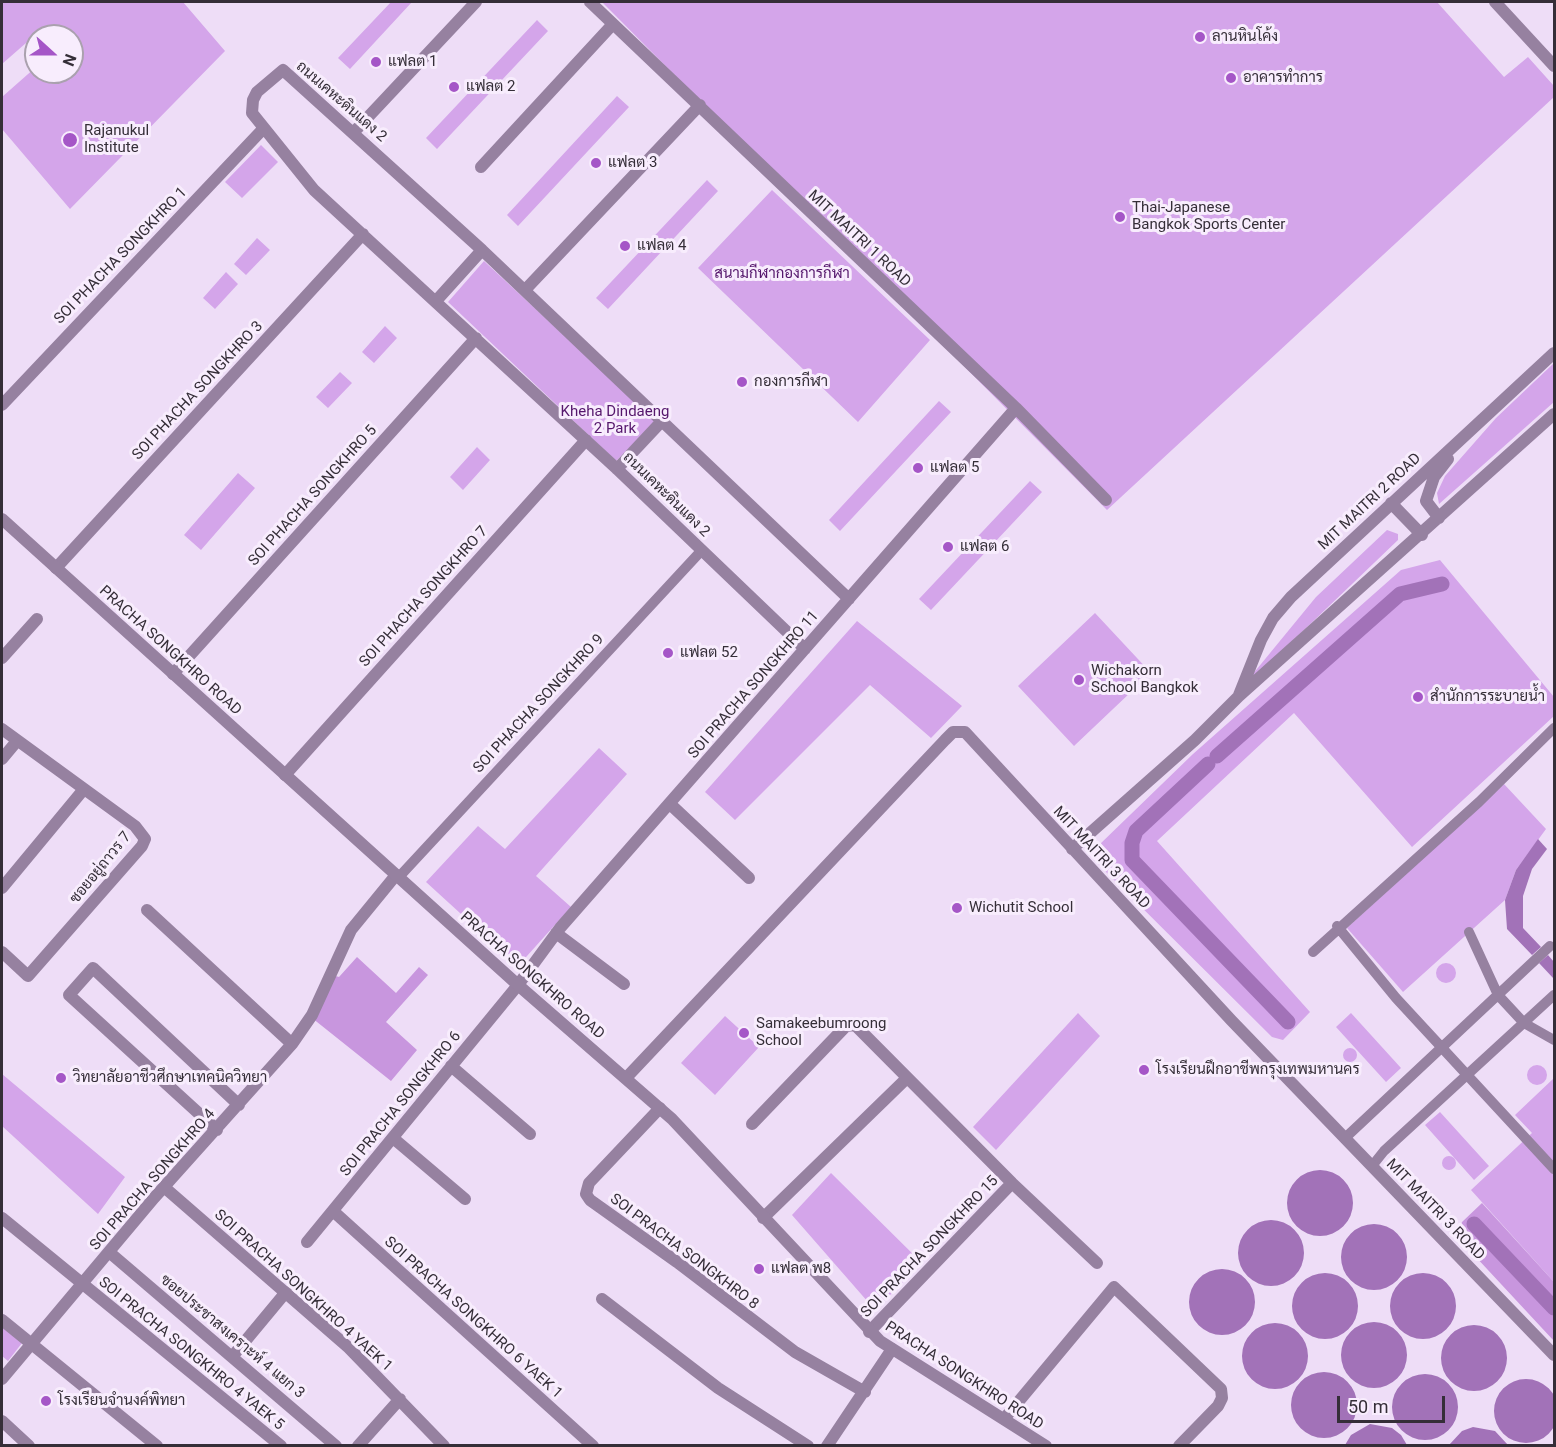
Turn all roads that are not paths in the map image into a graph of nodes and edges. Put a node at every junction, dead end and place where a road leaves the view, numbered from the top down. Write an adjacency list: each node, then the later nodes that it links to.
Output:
1 (476, 2): 8 (street)
2 (590, 2): 4 (street, MIT MAITRI 1 ROAD)
3 (1495, 2): 5 (street)
4 (614, 24): 6 (street, MIT MAITRI 1 ROAD); 9 (street)
5 (1554, 66)
6 (700, 105): 12 (street); 17 (street, MIT MAITRI 1 ROAD)
7 (263, 129): 8 (street, ถนนเคหะดินแดง 2); 10 (street, ถนนเคหะดินแดง 2); 16 (street, SOI PHACHA SONGKHRO 1)
8 (354, 132): 11 (street, ถนนเคหะดินแดง 2)
9 (481, 167)
10 (363, 234): 13 (street, ถนนเคหะดินแดง 2); 29 (street, SOI PHACHA SONGKHRO 3)
11 (482, 250): 12 (street, ถนนเคหะดินแดง 2); 13 (street)
12 (525, 290): 19 (street, ถนนเคหะดินแดง 2)
13 (436, 301): 14 (street, ถนนเคหะดินแดง 2)
14 (476, 338): 21 (street, ถนนเคหะดินแดง 2); 34 (street, SOI PHACHA SONGKHRO 5)
15 (1554, 353): 20 (street, MIT MAITRI 2 ROAD)
16 (2, 405)
17 (1016, 408): 23 (street, MIT MAITRI 1 ROAD); 30 (street, SOI PRACHA SONGKHRO 11)
18 (1554, 414): 25 (street, MIT MAITRI 2 ROAD)
19 (662, 421): 22 (street); 30 (street, ถนนเคหะดินแดง 2)
20 (1465, 436): 24 (street, MIT MAITRI 2 ROAD); 25 (street)
21 (586, 440): 22 (street, ถนนเคหะดินแดง 2); 40 (street, SOI PHACHA SONGKHRO 7)
22 (617, 469): 28 (street, ถนนเคหะดินแดง 2)
23 (1106, 500)
24 (1391, 503): 27 (street); 35 (street, MIT MAITRI 2 ROAD)
25 (1439, 518): 27 (street, MIT MAITRI 2 ROAD)
26 (2, 519): 29 (street, PRACHA SONGKHRO ROAD)
27 (1422, 535): 35 (street, MIT MAITRI 2 ROAD)
28 (702, 550): 32 (street, ถนนเคหะดินแดง 2); 44 (street, SOI PHACHA SONGKHRO 9)
29 (56, 568): 34 (street, PRACHA SONGKHRO ROAD)
30 (849, 599): 32 (street, SOI PRACHA SONGKHRO 11)
31 (37, 619): 33 (street)
32 (805, 649): 42 (street, SOI PRACHA SONGKHRO 11)
33 (2, 658)
34 (172, 674): 40 (street, PRACHA SONGKHRO ROAD)
35 (1239, 696): 43 (street, MIT MAITRI 2 ROAD)
36 (1554, 728): 48 (street)
37 (2, 729): 38 (street)
38 (16, 741): 39 (street); 41 (street)
39 (2, 759)
40 (285, 775): 44 (street, PRACHA SONGKHRO ROAD)
41 (84, 789): 46 (street); 52 (street, ซอยอยู่ถาวร 7)
42 (670, 804): 45 (street); 50 (street, SOI PRACHA SONGKHRO 11)
43 (1072, 849): 64 (street, MIT MAITRI 3 ROAD); 72 (street, MIT MAITRI 3 ROAD)
44 (397, 876): 55 (street, PRACHA SONGKHRO ROAD); 60 (street, SOI PRACHA SONGKHRO 4)
45 (749, 878)
46 (2, 888)
47 (147, 910): 60 (street)
48 (1338, 927): 53 (street); 61 (street)
49 (1469, 932): 56 (street)
50 (556, 933): 54 (street); 55 (street, SOI PRACHA SONGKHRO 11)
51 (1550, 946): 56 (street)
52 (2, 952)
53 (1313, 952)
54 (624, 984)
55 (518, 985): 62 (street, SOI PRACHA SONGKHRO 6); 64 (street, PRACHA SONGKHRO ROAD)
56 (1498, 994): 58 (street); 61 (street)
57 (1554, 995): 58 (street)
58 (1524, 1023): 59 (street); 63 (street)
59 (1554, 1040)
60 (292, 1044): 66 (street, SOI PRACHA SONGKHRO 4)
61 (1442, 1047): 63 (street); 72 (street)
62 (451, 1066): 70 (street); 71 (street, SOI PRACHA SONGKHRO 6)
63 (1467, 1075): 73 (street); 74 (street)
64 (626, 1078): 67 (street, PRACHA SONGKHRO ROAD)
65 (907, 1078): 68 (street); 75 (street); 80 (street)
66 (239, 1105): 69 (street, SOI PRACHA SONGKHRO 4); 69 (street)
67 (660, 1108): 80 (street, PRACHA SONGKHRO ROAD); 94 (street, SOI PRACHA SONGKHRO 8)
68 (752, 1124)
69 (217, 1130): 76 (street, SOI PRACHA SONGKHRO 4)
70 (530, 1134)
71 (393, 1138): 77 (street); 78 (street, SOI PRACHA SONGKHRO 6)
72 (1345, 1138): 73 (street, MIT MAITRI 3 ROAD)
73 (1372, 1166): 91 (street, MIT MAITRI 3 ROAD)
74 (1554, 1169)
75 (1012, 1183): 83 (street); 88 (street, SOI PRACHA SONGKHRO 15)
76 (164, 1187): 82 (street, SOI PRACHA SONGKHRO 4); 85 (street, SOI PRACHA SONGKHRO 4 YAEK 1)
77 (465, 1198)
78 (333, 1211): 81 (street, SOI PRACHA SONGKHRO 6); 104 (street, SOI PRACHA SONGKHRO 6 YAEK 1)
79 (2, 1218): 84 (street, SOI PRACHA SONGKHRO 4 YAEK 5)
80 (764, 1218): 88 (street, PRACHA SONGKHRO ROAD)
81 (307, 1242)
82 (108, 1252): 84 (street, SOI PRACHA SONGKHRO 4); 92 (street, ซอยประชาสงเคราะห์ 4 แยก 3)
83 (1097, 1263)
84 (82, 1285): 89 (street, SOI PRACHA SONGKHRO 4); 100 (street, SOI PRACHA SONGKHRO 4 YAEK 5)
85 (286, 1293): 92 (street); 95 (street, SOI PRACHA SONGKHRO 4 YAEK 1)
86 (602, 1299): 105 (street)
87 (2, 1320): 89 (street)
88 (869, 1332): 90 (street, PRACHA SONGKHRO ROAD)
89 (31, 1345): 93 (street, SOI PRACHA SONGKHRO 4); 99 (street)
90 (892, 1349): 94 (street); 96 (street, PRACHA SONGKHRO ROAD)
91 (1554, 1355)
92 (232, 1357): 101 (street, ซอยประชาสงเคราะห์ 4 แยก 3)
93 (2, 1379)
94 (865, 1392): 106 (street)
95 (400, 1399): 102 (street); 103 (street, SOI PRACHA SONGKHRO 4 YAEK 1)
96 (1004, 1419): 107 (street, PRACHA SONGKHRO ROAD); 108 (street)
97 (2, 1421): 98 (street)
98 (30, 1446)
99 (157, 1446)
100 (281, 1446)
101 (336, 1446)
102 (358, 1446)
103 (444, 1446)
104 (593, 1446)
105 (808, 1446)
106 (827, 1446)
107 (1046, 1446)
108 (1179, 1446)

